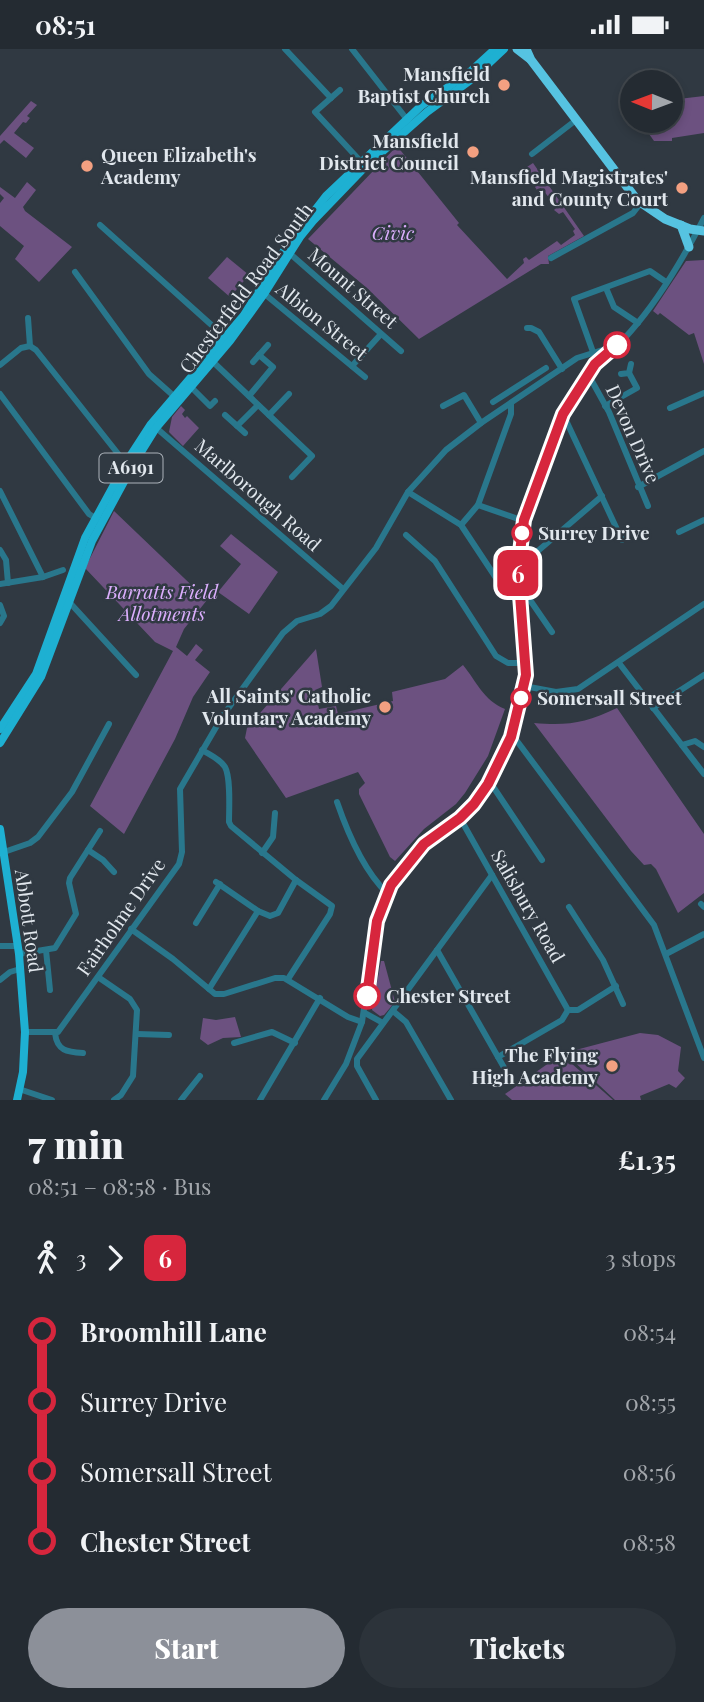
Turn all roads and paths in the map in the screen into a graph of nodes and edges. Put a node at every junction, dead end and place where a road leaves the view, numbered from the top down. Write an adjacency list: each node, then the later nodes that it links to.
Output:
1 (352, 49): 11 (street)
2 (504, 49): 11 (main road, Chesterfield Road South / A6191)
3 (517, 49): 7 (highway)
4 (526, 49): 7 (highway)
5 (287, 50): 9 (street)
6 (489, 51): 11 (main road, Chesterfield Road South / A6191)
7 (531, 60): 10 (highway)
8 (340, 90): 9 (street)
9 (331, 98): 13 (street)
10 (576, 120): 12 (street); 14 (highway)
11 (409, 123): 13 (main road, Chesterfield Road South / A6191)
12 (532, 154)
13 (363, 164): 20 (main road, Chesterfield Road South / A6191)
14 (640, 204): 17 (highway); 21 (street)
15 (704, 218): 18 (street)
16 (100, 225): 32 (street)
17 (681, 225): 18 (highway); 19 (highway)
18 (701, 230): 19 (street)
19 (689, 247): 25 (street)
20 (287, 251): 27 (main road, Chesterfield Road South / A6191); 31 (street, Mount Street)
21 (564, 251): 22 (street); 23 (street)
22 (551, 258)
23 (568, 260)
24 (75, 272): 58 (street)
25 (666, 282): 26 (street); 29 (street)
26 (606, 288): 29 (street); 37 (street)
27 (262, 292): 32 (main road, Chesterfield Road South / A6191); 44 (street, Albion Street)
28 (28, 318): 35 (street)
29 (638, 323): 34 (street)
30 (527, 328): 46 (street)
31 (381, 334): 36 (street, Mount Street); 44 (street)
32 (228, 339): 39 (main road, Chesterfield Road South / A6191)
33 (268, 345): 38 (street)
34 (617, 345): 37 (street, Fairholme Drive); 41 (street)
35 (30, 346): 43 (street); 73 (street)
36 (401, 351)
37 (590, 353): 41 (street); 46 (street, Fairholme Drive)
38 (259, 355): 40 (street); 57 (street)
39 (211, 360): 53 (main road, Chesterfield Road South / A6191); 57 (street); 58 (main road, Chesterfield Road South / A6191)
40 (253, 362)
41 (595, 364): 48 (street)
42 (631, 364): 47 (street)
43 (0, 365)
44 (352, 366): 50 (street, Albion Street)
45 (546, 368): 51 (street)
46 (562, 369): 52 (street, Fairholme Drive)
47 (629, 373): 49 (street); 63 (street)
48 (588, 374): 63 (street, Devon Drive); 65 (street)
49 (621, 374)
50 (365, 377)
51 (532, 377): 52 (street); 61 (street)
52 (537, 385): 61 (street, Fairholme Drive)
53 (192, 388): 58 (main road, Chesterfield Road South / A6191); 59 (street)
54 (704, 393): 64 (street)
55 (0, 394): 81 (street)
56 (289, 394): 67 (street)
57 (249, 396): 60 (street)
58 (178, 399): 69 (main road, Chesterfield Road South / A6191)
59 (215, 401)
60 (258, 405): 67 (street); 70 (street)
61 (508, 405): 68 (street, Fairholme Drive); 79 (street)
62 (443, 406): 68 (street)
63 (605, 406): 75 (street, Devon Drive)
64 (670, 408)
65 (563, 414): 78 (street); 82 (street)
66 (225, 415): 70 (street)
67 (269, 415): 74 (street)
68 (481, 423): 77 (street, Fairholme Drive)
69 (154, 426): 73 (main road, Chesterfield Road South / A6191); 95 (street, Marlborough Road)
70 (237, 426): 71 (street)
71 (245, 433)
72 (704, 451): 75 (street)
73 (130, 463): 81 (main road, Chesterfield Road South / A6191)
74 (292, 476)
75 (638, 487): 80 (street, Devon Drive)
76 (0, 491): 91 (street)
77 (408, 492): 84 (street); 95 (street, Fairholme Drive)
78 (603, 496): 87 (street); 89 (street)
79 (478, 505): 82 (street); 84 (street)
80 (648, 506)
81 (99, 520): 96 (main road, Chesterfield Road South / A6191)
82 (524, 520): 89 (street)
83 (704, 520): 85 (street)
84 (461, 525): 97 (street)
85 (679, 532)
86 (406, 535): 102 (street)
87 (622, 540)
88 (0, 550): 92 (street)
89 (518, 568): 93 (street)
90 (63, 570): 91 (street)
91 (43, 577): 92 (street)
92 (8, 583): 94 (street)
93 (519, 583): 97 (street); 101 (street)
94 (0, 584)
95 (344, 589): 115 (street, Fairholme Drive)
96 (65, 602): 104 (street); 108 (main road, Chesterfield Road South / A6191); 112 (main road, Chesterfield Road South / A6191)
97 (519, 602): 102 (street)
98 (704, 604): 103 (street)
99 (0, 605): 100 (street)
100 (0, 623)
101 (552, 632)
102 (525, 663): 106 (street)
103 (619, 663): 106 (street); 107 (street)
104 (136, 675)
105 (704, 675): 107 (street)
106 (524, 686): 111 (street)
107 (653, 708): 113 (street)
108 (4, 719): 110 (main road, Chesterfield Road South / A6191)
109 (109, 724): 124 (street)
110 (0, 729)
111 (511, 737): 117 (street); 140 (street)
112 (0, 743)
113 (682, 745): 114 (street); 116 (street)
114 (704, 747)
115 (202, 750): 125 (street); 134 (street, Fairholme Drive)
116 (704, 774)
117 (488, 784): 120 (street); 126 (street)
118 (337, 802): 130 (street)
119 (275, 813): 125 (street)
120 (460, 818): 128 (street, Salisbury Road); 130 (street)
121 (0, 829): 124 (main road, Abbott Road)
122 (100, 831): 123 (street)
123 (88, 850): 127 (street); 138 (street)
124 (4, 852): 137 (main road, Abbott Road)
125 (262, 853): 129 (street)
126 (542, 860)
127 (115, 872)
128 (492, 874): 139 (street); 150 (street, Salisbury Road)
129 (296, 880): 132 (street); 143 (street)
130 (387, 893): 152 (street)
131 (569, 907): 145 (street)
132 (258, 911): 133 (street); 147 (street)
133 (196, 923)
134 (131, 929): 142 (street, Fairholme Drive); 147 (street)
135 (704, 934): 140 (street)
136 (0, 946): 137 (street)
137 (19, 950): 138 (street); 141 (main road, Abbott Road)
138 (46, 950): 146 (street)
139 (437, 950): 151 (street); 162 (street)
140 (666, 954): 163 (street)
141 (20, 968): 144 (street); 155 (main road, Abbott Road)
142 (98, 977): 156 (street, Fairholme Drive); 157 (street)
143 (288, 979): 147 (street); 148 (street)
144 (0, 980)
145 (616, 986): 149 (street); 150 (street)
146 (50, 989)
147 (209, 989)
148 (320, 998): 153 (street); 160 (street)
149 (623, 1004)
150 (568, 1010): 162 (street)
151 (393, 1011): 154 (street); 174 (street)
152 (365, 1013): 153 (street); 154 (street)
153 (362, 1022): 172 (street)
154 (383, 1023): 173 (street)
155 (25, 1032): 156 (street); 166 (main road, Abbott Road)
156 (55, 1033): 161 (street)
157 (137, 1034): 158 (street); 169 (street)
158 (169, 1035)
159 (234, 1043): 160 (street)
160 (295, 1043): 171 (street)
161 (83, 1053)
162 (498, 1057): 165 (street)
163 (704, 1058)
164 (200, 1076): 170 (street)
165 (510, 1078)
166 (19, 1089): 167 (main road, Abbott Road); 168 (street)
167 (17, 1100)
168 (52, 1100)
169 (114, 1100)
170 (181, 1100)
171 (260, 1100)
172 (324, 1100)
173 (376, 1100)
174 (451, 1100)

